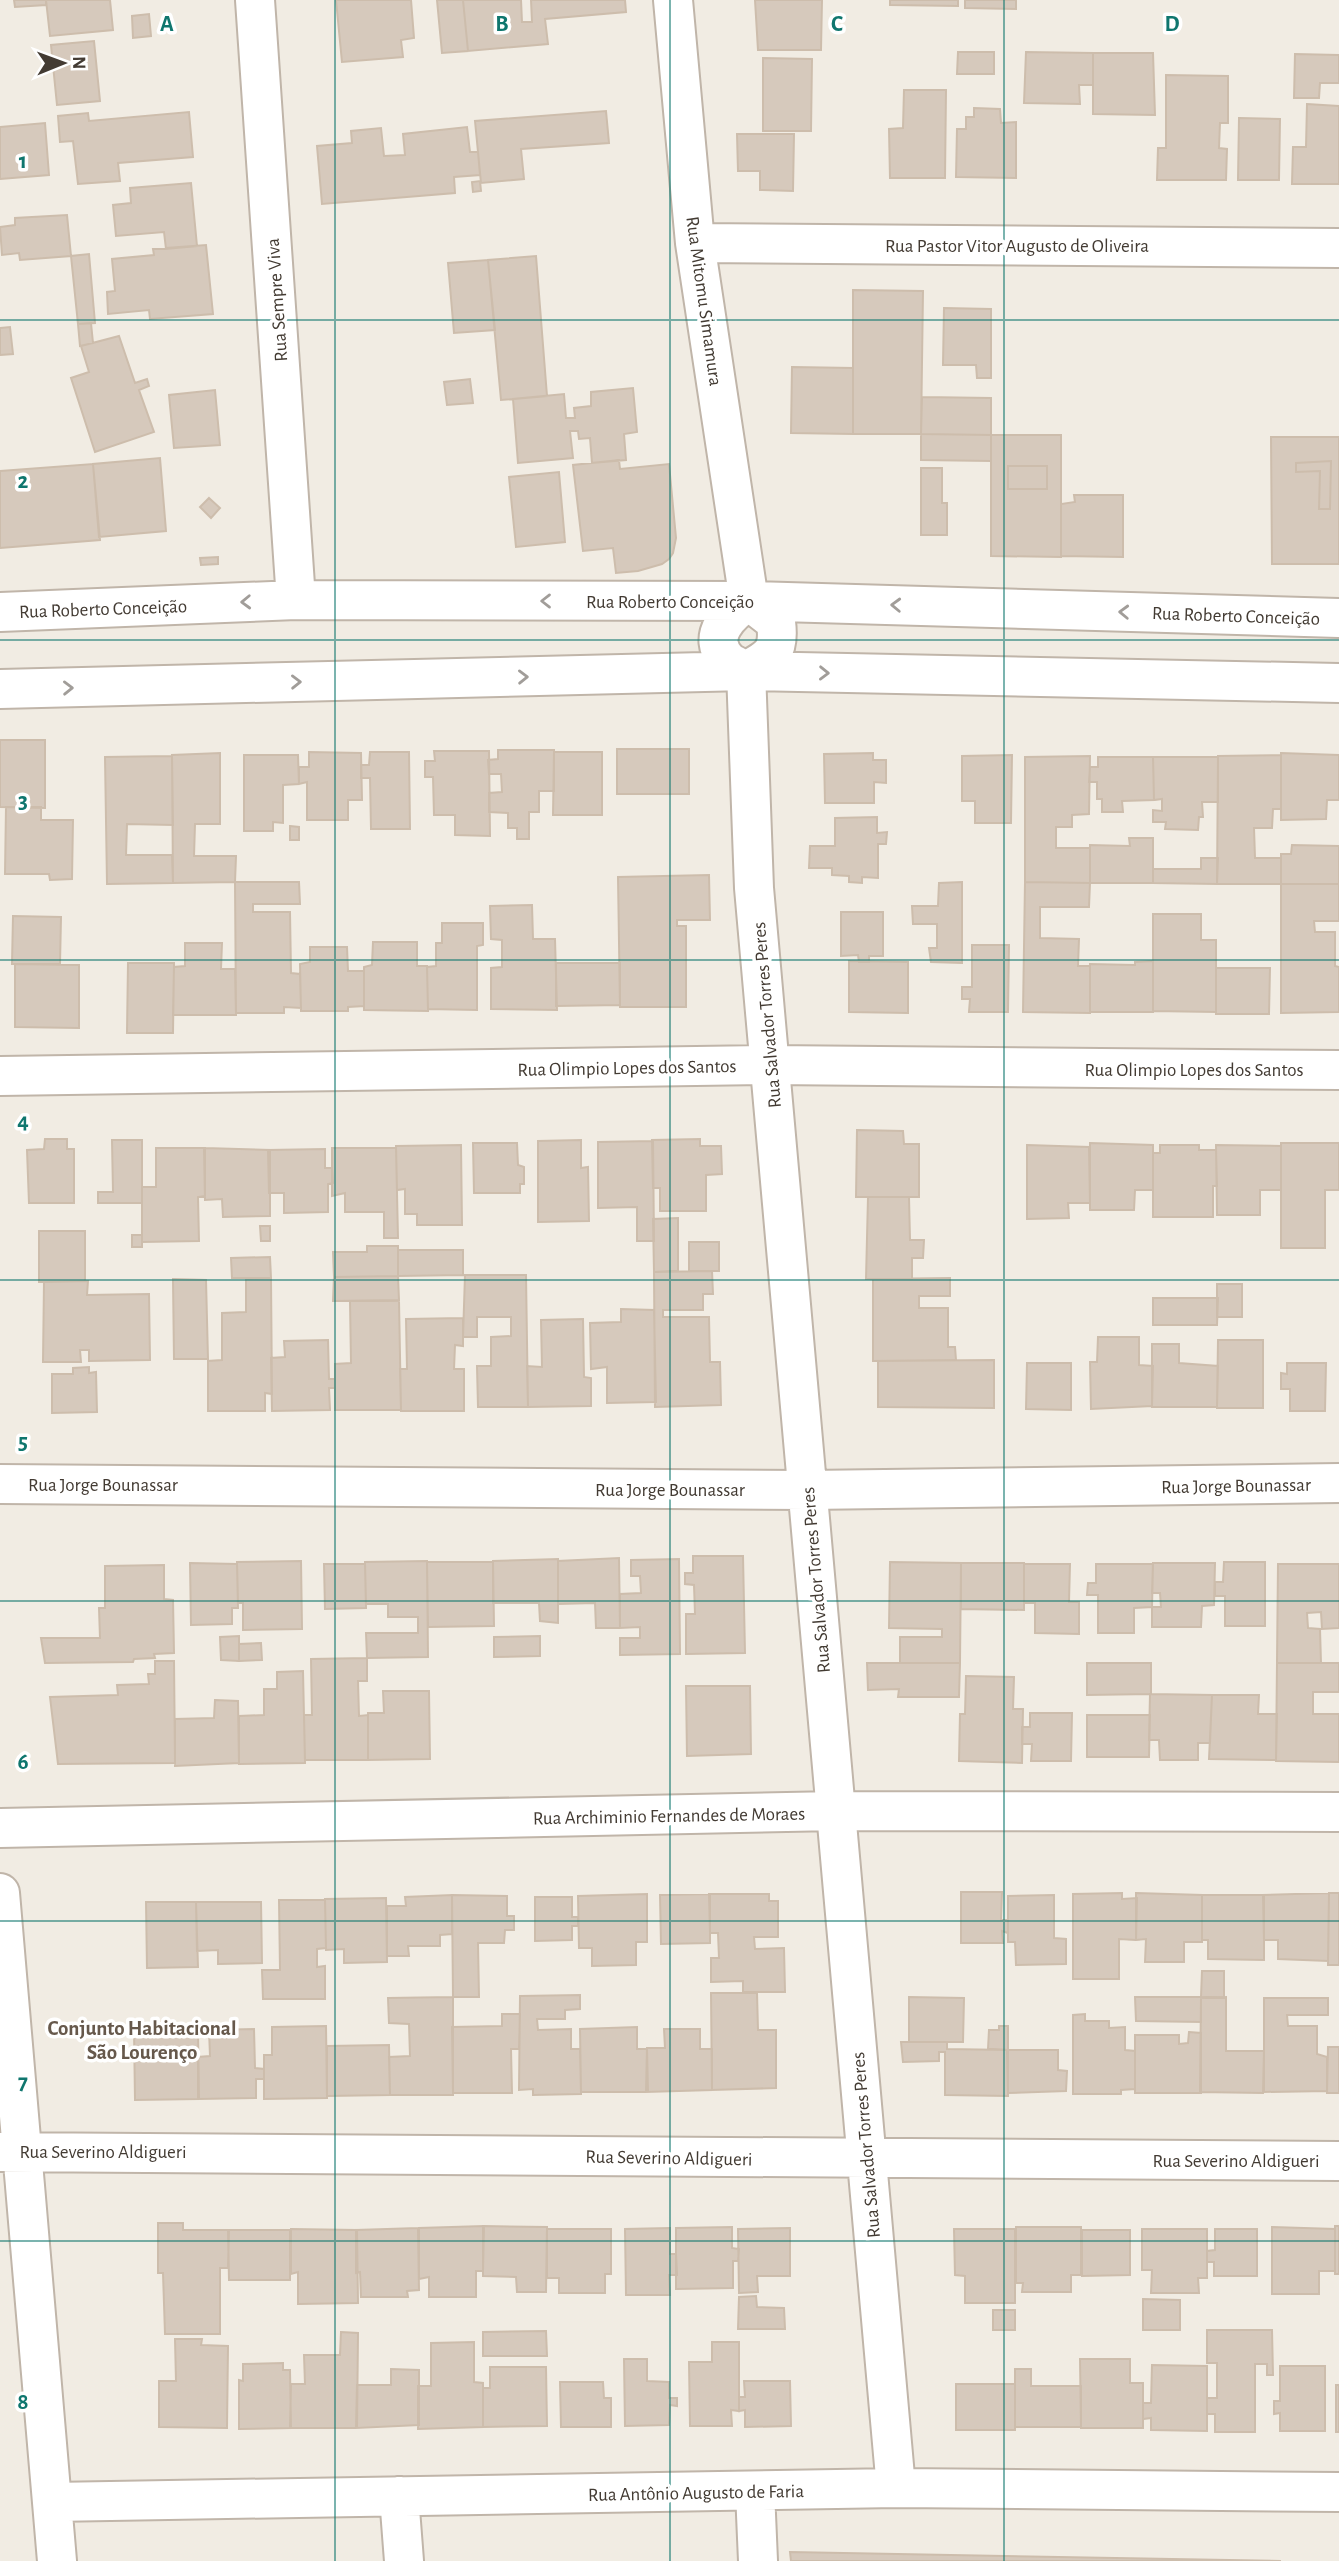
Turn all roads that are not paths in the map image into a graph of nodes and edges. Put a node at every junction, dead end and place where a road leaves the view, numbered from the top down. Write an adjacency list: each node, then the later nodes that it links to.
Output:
1 (255, 0): 5 (street, Rua Sempre Viva)
2 (673, 0): 3 (street, Rua Mitomu Simamura)
3 (695, 243): 4 (street, Rua Pastor Vitor Augusto de Oliveira); 6 (street, Rua Mitomu Simamura)
4 (1339, 248)
5 (296, 600): 6 (street, Rua Roberto Conceição, one-way to 5); 7 (street, Rua Roberto Conceição, one-way to 7)
6 (749, 601): 8 (street, Rua Roberto Conceição, one-way to 6); 9 (street)
7 (0, 612)
8 (1339, 618)
9 (746, 671): 10 (street, one-way to 10); 11 (street, one-way to 9); 12 (street, Rua Salvador Torres Peres)
10 (1339, 683)
11 (0, 689)
12 (770, 1065): 13 (street, Rua Olimpio Lopes dos Santos); 14 (street, Rua Olimpio Lopes dos Santos); 17 (street, Rua Salvador Torres Peres)
13 (1339, 1070)
14 (0, 1076)
15 (1339, 1483): 17 (street, Rua Jorge Bounassar)
16 (0, 1484): 17 (street, Rua Jorge Bounassar)
17 (807, 1490): 18 (street, Rua Salvador Torres Peres)
18 (836, 1811): 19 (street, Rua Archiminio Fernandes de Moraes); 20 (street, Rua Archiminio Fernandes de Moraes); 23 (street, Rua Salvador Torres Peres)
19 (1339, 1812)
20 (0, 1828)
21 (0, 1893): 22 (street)
22 (11, 2151): 23 (street, Rua Severino Aldigueri); 29 (street)
23 (867, 2159): 24 (street, Rua Severino Aldigueri); 25 (street, Rua Salvador Torres Peres)
24 (1339, 2161)
25 (896, 2488): 26 (street, Rua Antônio Augusto de Faria); 27 (street, Rua Antônio Augusto de Faria)
26 (755, 2491): 28 (street, Rua Antônio Augusto de Faria); 32 (street)
27 (1339, 2492)
28 (399, 2496): 29 (street, Rua Antônio Augusto de Faria); 31 (street)
29 (52, 2502): 30 (street)
30 (57, 2561)
31 (404, 2561)
32 (758, 2561)

